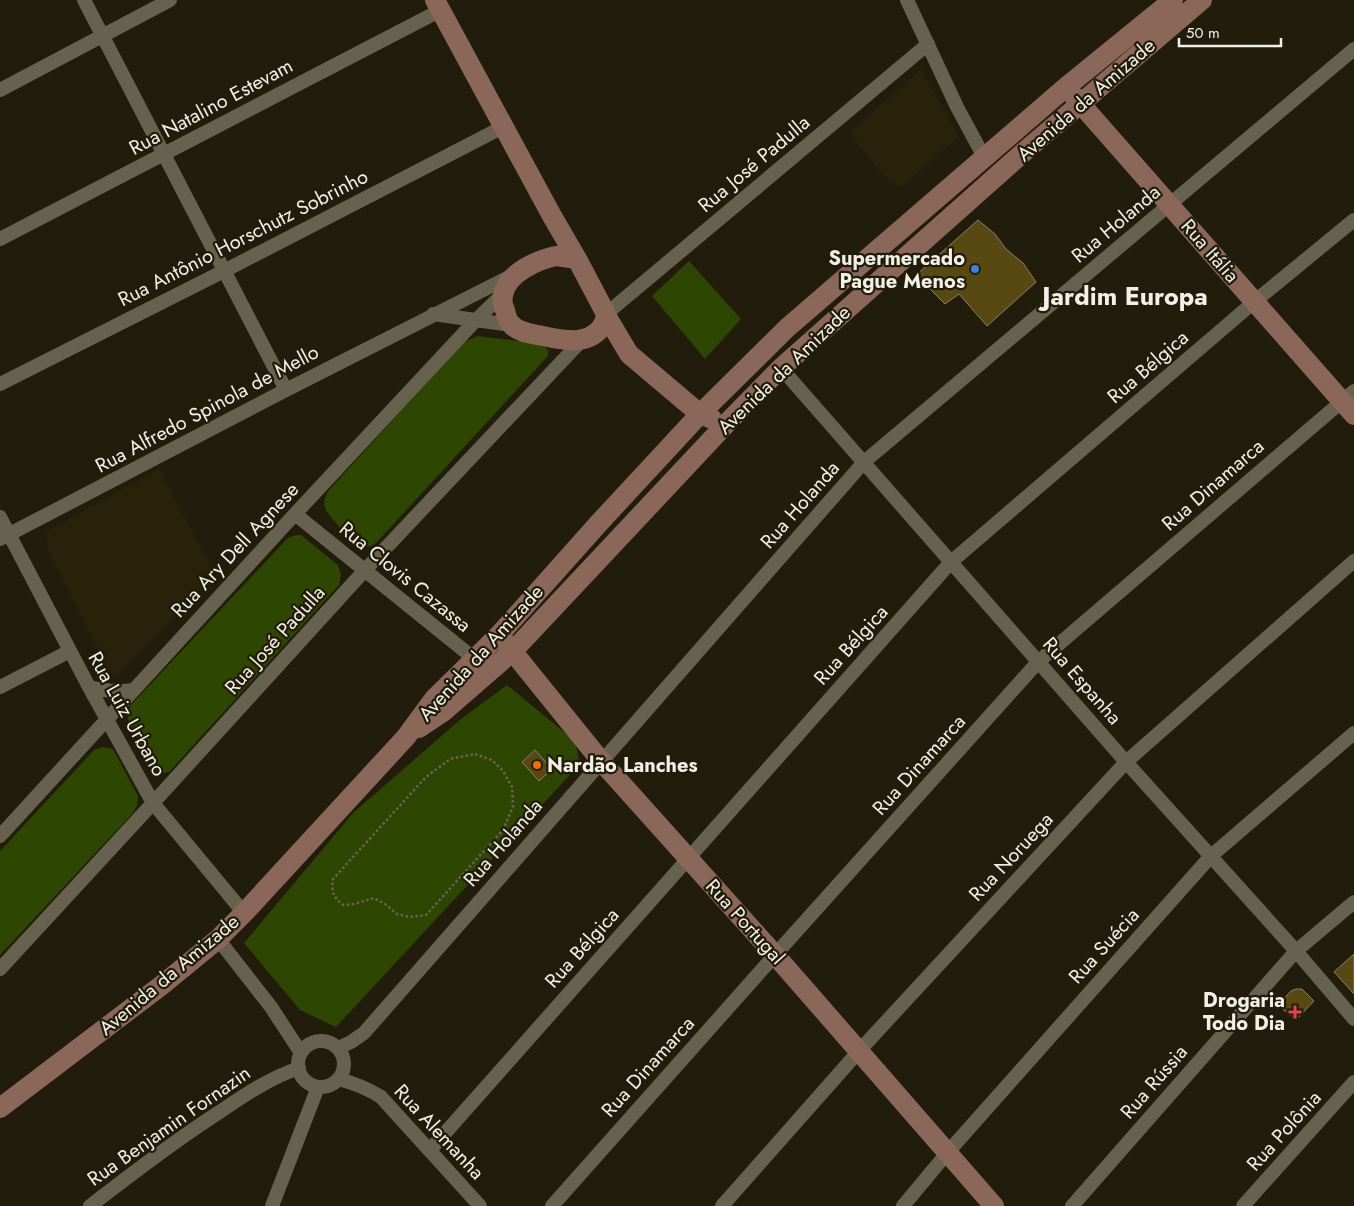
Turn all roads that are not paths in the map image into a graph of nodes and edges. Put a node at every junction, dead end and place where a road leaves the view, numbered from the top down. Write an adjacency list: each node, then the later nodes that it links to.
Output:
1 (84, 0): 7 (street)
2 (170, 0): 7 (street)
3 (907, 0): 8 (street)
4 (1173, 0): 10 (main road, Avenida da Amizade)
5 (1202, 0): 12 (main road, Avenida da Amizade)
6 (438, 5): 13 (main road); 14 (street, Rua Natalino Estevam)
7 (102, 36): 11 (street); 14 (street)
8 (928, 44): 15 (street); 27 (street, Rua José Padulla)
9 (1354, 49): 16 (street, Rua Holanda)
10 (1066, 87): 12 (main road, Rua Itália); 15 (main road, Avenida da Amizade)
11 (0, 90)
12 (1081, 103): 16 (main road, Rua Itália); 33 (main road, Avenida da Amizade)
13 (503, 126): 17 (main road); 22 (street, Rua Antônio Horschutz Sobrinho)
14 (164, 154): 19 (street, Rua Natalino Estevam); 22 (street)
15 (984, 157): 30 (main road, Avenida da Amizade)
16 (1169, 205): 25 (main road, Rua Itália); 39 (street, Rua Holanda)
17 (552, 216): 20 (main road); 21 (main road)
18 (1354, 220): 25 (street, Rua Bélgica)
19 (0, 239)
20 (543, 259): 21 (main road); 23 (main road)
21 (577, 260): 27 (main road)
22 (224, 271): 34 (street, Rua Antônio Horschutz Sobrinho); 35 (street)
23 (518, 272): 24 (main road); 26 (street, Rua Alfredo Spinola de Mello)
24 (502, 296): 28 (street, Rua Ary Dell Agnese); 29 (main road)
25 (1254, 302): 36 (main road, Rua Itália); 44 (street, Rua Bélgica)
26 (433, 314): 28 (street); 35 (street, Rua Alfredo Spinola de Mello)
27 (606, 315): 31 (main road); 32 (main road)
28 (476, 320): 29 (street); 40 (street, Rua Ary Dell Agnese)
29 (511, 325): 31 (main road)
30 (787, 328): 33 (main road); 37 (main road, Avenida da Amizade)
31 (585, 339): 32 (main road); 45 (street, Rua José Padulla)
32 (629, 354): 37 (main road)
33 (781, 368): 38 (main road, Avenida da Amizade); 39 (street, Rua Espanha)
34 (0, 384)
35 (286, 390): 42 (street, Rua Alfredo Spinola de Mello)
36 (1350, 402): 50 (street, Rua Dinamarca)
37 (700, 414): 38 (main road); 46 (main road, Avenida da Amizade)
38 (726, 424): 48 (main road, Avenida da Amizade)
39 (864, 462): 44 (street, Rua Espanha); 58 (street, Rua Holanda)
40 (295, 514): 45 (street, Rua Clovis Cazassa); 54 (street, Rua Ary Dell Agnese)
41 (0, 517): 42 (street, Rua Luiz Urbano)
42 (5, 537): 47 (street, Rua Luiz Urbano)
43 (1354, 561): 59 (street, Rua Noruega)
44 (951, 562): 50 (street, Rua Espanha); 63 (street, Rua Bélgica)
45 (365, 570): 49 (street, Rua Clovis Cazassa); 60 (street, Rua José Padulla)
46 (499, 635): 48 (main road, Rua Portugal); 49 (main road, Avenida da Amizade)
47 (70, 651): 52 (street); 53 (street, Rua Luiz Urbano)
48 (513, 651): 51 (main road, Avenida da Amizade); 58 (main road, Rua Portugal)
49 (474, 658): 51 (street, Rua Clovis Cazassa); 57 (main road, Avenida da Amizade)
50 (1038, 662): 59 (street, Rua Espanha); 68 (street, Rua Dinamarca)
51 (489, 672): 57 (main road, Avenida da Amizade)
52 (0, 687)
53 (89, 687): 54 (street); 55 (street, Rua Luiz Urbano)
54 (134, 690): 55 (street, Rua Ary Dell Agnese)
55 (107, 720): 60 (street, Rua Luiz Urbano); 61 (street, Rua Ary Dell Agnese)
56 (1354, 733): 62 (street, Rua Suécia)
57 (406, 737): 65 (main road, Avenida da Amizade)
58 (601, 761): 63 (main road, Rua Portugal); 71 (street, Rua Holanda)
59 (1126, 762): 62 (street, Rua Espanha); 72 (street, Rua Noruega)
60 (153, 803): 65 (street, Rua Luiz Urbano); 69 (street, Rua José Padulla)
61 (0, 836)
62 (1211, 856): 67 (street, Rua Espanha); 80 (street, Rua Suécia)
63 (688, 859): 68 (main road, Rua Portugal); 79 (street, Rua Bélgica)
64 (1354, 902): 67 (street, Rua Rússia)
65 (244, 914): 66 (main road, Avenida da Amizade)
66 (218, 939): 73 (street); 78 (main road, Avenida da Amizade)
67 (1296, 951): 70 (street, Rua Espanha); 88 (street, Rua Rússia)
68 (775, 955): 72 (main road, Rua Portugal); 84 (street, Rua Dinamarca)
69 (0, 969)
70 (1354, 1019)
71 (338, 1048): 73 (street); 75 (street)
72 (859, 1051): 80 (main road, Rua Portugal); 85 (street, Rua Noruega)
73 (301, 1054): 74 (street)
74 (299, 1068): 77 (street); 81 (street, Rua Benjamin Fornazin)
75 (338, 1079): 77 (street); 79 (street, Rua Alemanha)
76 (1354, 1082): 89 (street, Rua Polônia)
77 (318, 1087): 82 (street)
78 (0, 1108)
79 (430, 1150): 83 (street, Rua Alemanha)
80 (948, 1152): 86 (street, Rua Suécia); 87 (main road, Rua Portugal)
81 (90, 1206)
82 (272, 1206)
83 (480, 1206)
84 (552, 1206)
85 (722, 1206)
86 (903, 1206)
87 (994, 1206)
88 (1072, 1206)
89 (1243, 1206)

